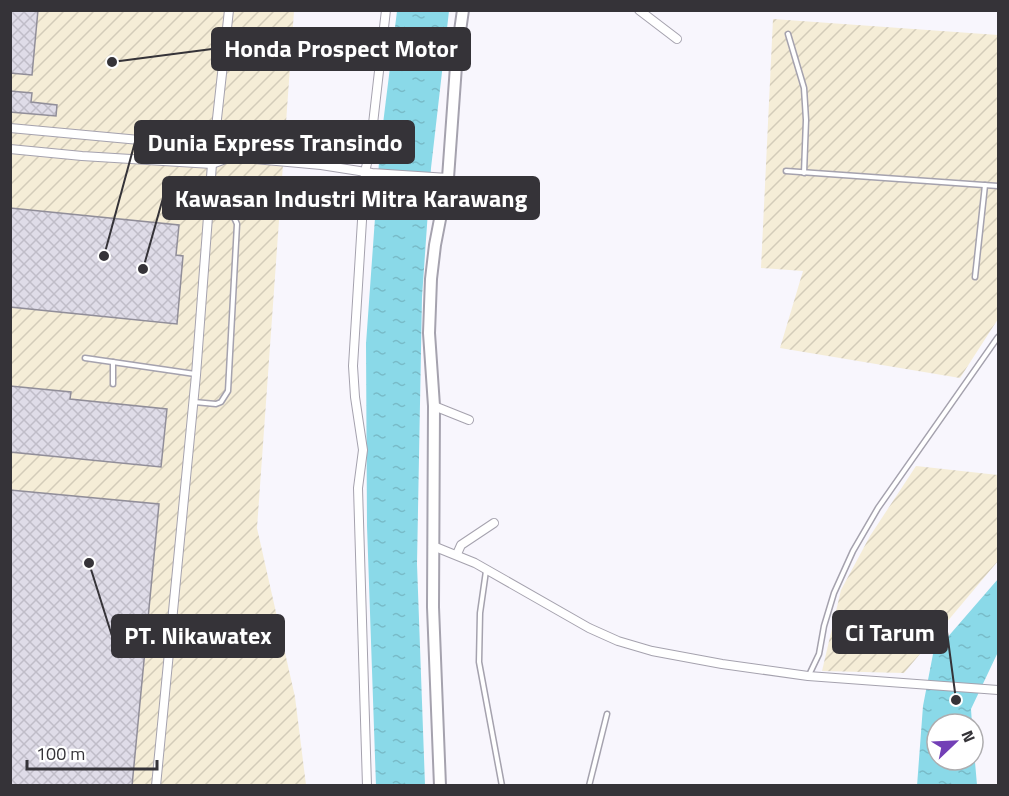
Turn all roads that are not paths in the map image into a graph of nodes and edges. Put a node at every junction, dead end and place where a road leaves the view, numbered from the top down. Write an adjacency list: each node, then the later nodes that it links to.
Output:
1 (230, 10): 8 (street)
2 (386, 10): 13 (street)
3 (463, 10): 15 (street)
4 (639, 10): 6 (street)
5 (788, 34): 14 (lane)
6 (677, 39)
7 (10, 128): 8 (street)
8 (214, 147): 10 (street); 11 (street)
9 (10, 149): 11 (street)
10 (231, 157): 11 (street); 13 (street)
11 (212, 164): 18 (street)
12 (786, 171): 14 (lane)
13 (369, 172): 15 (street); 36 (street)
14 (804, 173): 16 (lane)
15 (448, 178): 26 (street)
16 (986, 185): 17 (lane); 19 (lane)
17 (999, 186)
18 (209, 205): 23 (street); 25 (lane)
19 (975, 277)
20 (999, 337): 32 (lane)
21 (85, 358): 22 (lane)
22 (113, 362): 23 (lane); 24 (lane)
23 (196, 375): 25 (street)
24 (113, 384)
25 (192, 402): 35 (street)
26 (434, 406): 27 (street); 29 (street)
27 (469, 420)
28 (494, 522): 30 (street)
29 (433, 546): 30 (street); 37 (street)
30 (457, 554): 31 (street)
31 (486, 570): 32 (street); 38 (lane)
32 (808, 676): 33 (street)
33 (999, 690)
34 (607, 714): 39 (lane)
35 (156, 786)
36 (367, 786)
37 (440, 786)
38 (502, 786)
39 (589, 786)

